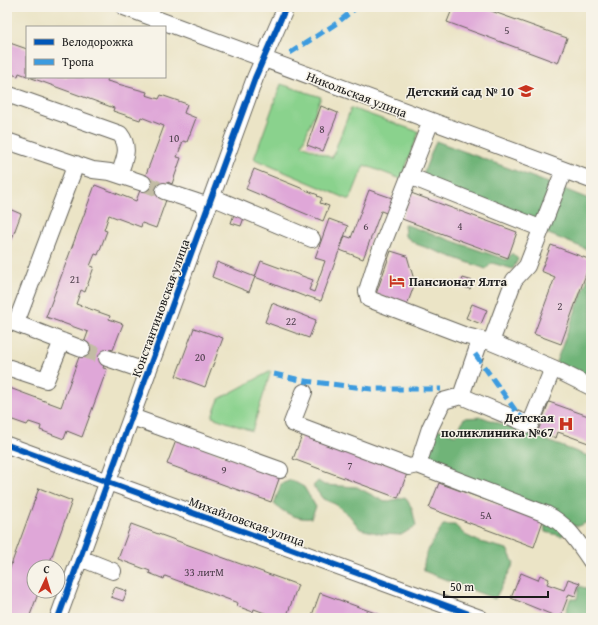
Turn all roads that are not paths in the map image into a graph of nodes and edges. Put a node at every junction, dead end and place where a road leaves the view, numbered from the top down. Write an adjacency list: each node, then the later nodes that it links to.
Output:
1 (124, 7): 3 (street, Никольская улица)
2 (286, 7): 3 (street, Константиновская улица)
3 (263, 59): 5 (street, Никольская улица); 14 (street, Константиновская улица)
4 (7, 94): 9 (street)
5 (431, 121): 8 (street, Никольская улица); 10 (street)
6 (7, 141): 7 (street)
7 (76, 164): 9 (street); 17 (street)
8 (564, 170): 11 (street, Никольская улица); 15 (street)
9 (119, 175): 12 (street)
10 (409, 176): 15 (street); 19 (street)
11 (591, 180)
12 (143, 183)
13 (164, 191): 14 (street)
14 (211, 202): 16 (street); 24 (street, Константиновская улица)
15 (540, 228): 19 (street)
16 (312, 239)
17 (12, 322): 18 (street)
18 (62, 341): 20 (street); 22 (street)
19 (485, 341): 23 (street); 27 (street)
20 (82, 349)
21 (107, 358): 24 (street)
22 (7, 367)
23 (553, 368): 25 (street); 27 (street)
24 (148, 372): 28 (street, Константиновская улица)
25 (591, 386)
26 (304, 392): 30 (street)
27 (461, 396): 30 (street)
28 (132, 417): 31 (street); 32 (street, Константиновская улица)
29 (7, 445): 32 (street, Михайловская улица)
30 (418, 465): 34 (street)
31 (280, 470)
32 (108, 482): 33 (street, Константиновская улица); 37 (street, Михайловская улица)
33 (80, 558): 35 (street); 36 (street, Константиновская улица)
34 (591, 561)
35 (113, 571)
36 (58, 618)
37 (480, 618)

